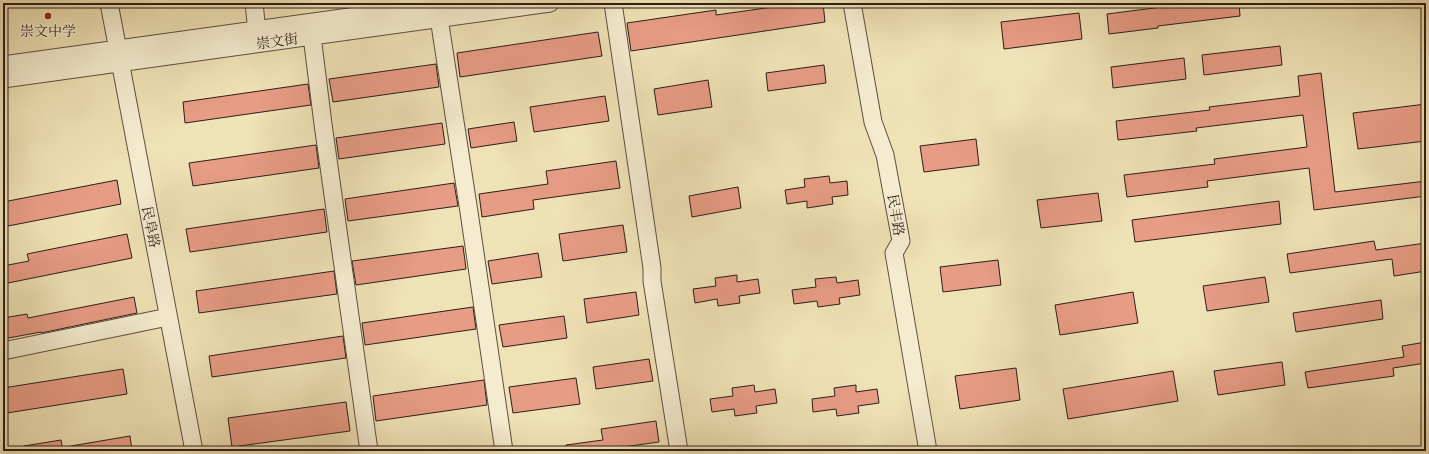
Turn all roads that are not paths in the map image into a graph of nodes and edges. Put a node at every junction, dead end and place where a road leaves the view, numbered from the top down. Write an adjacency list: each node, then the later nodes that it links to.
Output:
1 (109, 3): 11 (street, 民阜路)
2 (254, 3): 9 (street)
3 (450, 3): 7 (street, 崇文街)
4 (550, 3): 8 (street, 崇文街)
5 (613, 3): 19 (street)
6 (852, 3): 20 (street, 民丰路)
7 (411, 6): 9 (street, 崇文街)
8 (439, 18): 10 (street, 崇文街); 18 (street)
9 (258, 36): 10 (street, 崇文街); 11 (street, 崇文街)
10 (312, 36): 17 (street)
11 (118, 55): 12 (street, 崇文街); 13 (street, 崇文街); 14 (street, 民阜路)
12 (3, 65)
13 (3, 79)
14 (168, 317): 15 (street); 16 (street, 民阜路)
15 (3, 352)
16 (194, 451)
17 (369, 451)
18 (504, 451)
19 (679, 451)
20 (928, 451)

